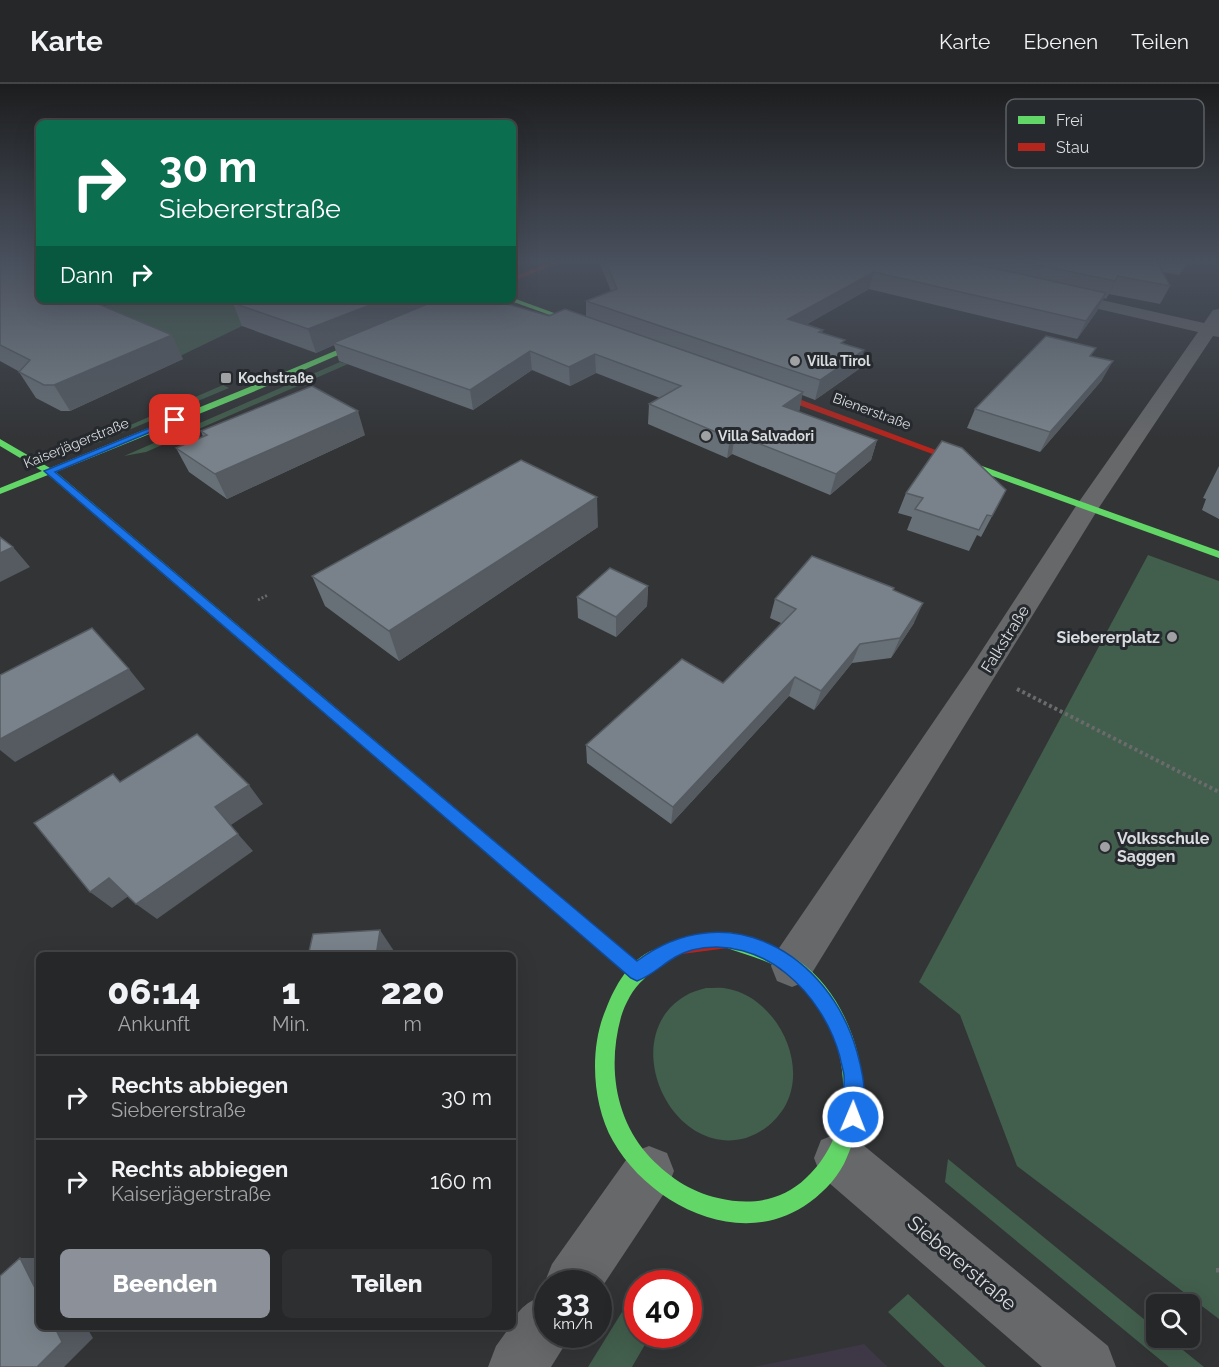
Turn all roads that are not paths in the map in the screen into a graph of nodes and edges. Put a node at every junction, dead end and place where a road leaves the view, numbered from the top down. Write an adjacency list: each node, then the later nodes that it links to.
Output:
1 (414, 320): 8 (street, Kaiserjägerstraße)
2 (569, 320): 5 (street)
3 (1189, 320): 4 (street)
4 (1215, 325): 10 (street, Falkstraße)
5 (612, 335)
6 (740, 381): 10 (street, Bienerstraße)
7 (0, 442): 8 (street)
8 (49, 471): 9 (street, Kaiserjägerstraße); 13 (street)
9 (0, 491)
10 (1088, 506): 11 (street, Bienerstraße); 12 (street, Falkstraße)
11 (1219, 555)
12 (792, 966): 13 (street); 14 (street)
13 (637, 972): 15 (street)
14 (838, 1158): 15 (street); 19 (street, Siebererstraße)
15 (649, 1171): 16 (street)
16 (582, 1270)
17 (534, 1342): 18 (street)
18 (517, 1367)
19 (1087, 1367)

